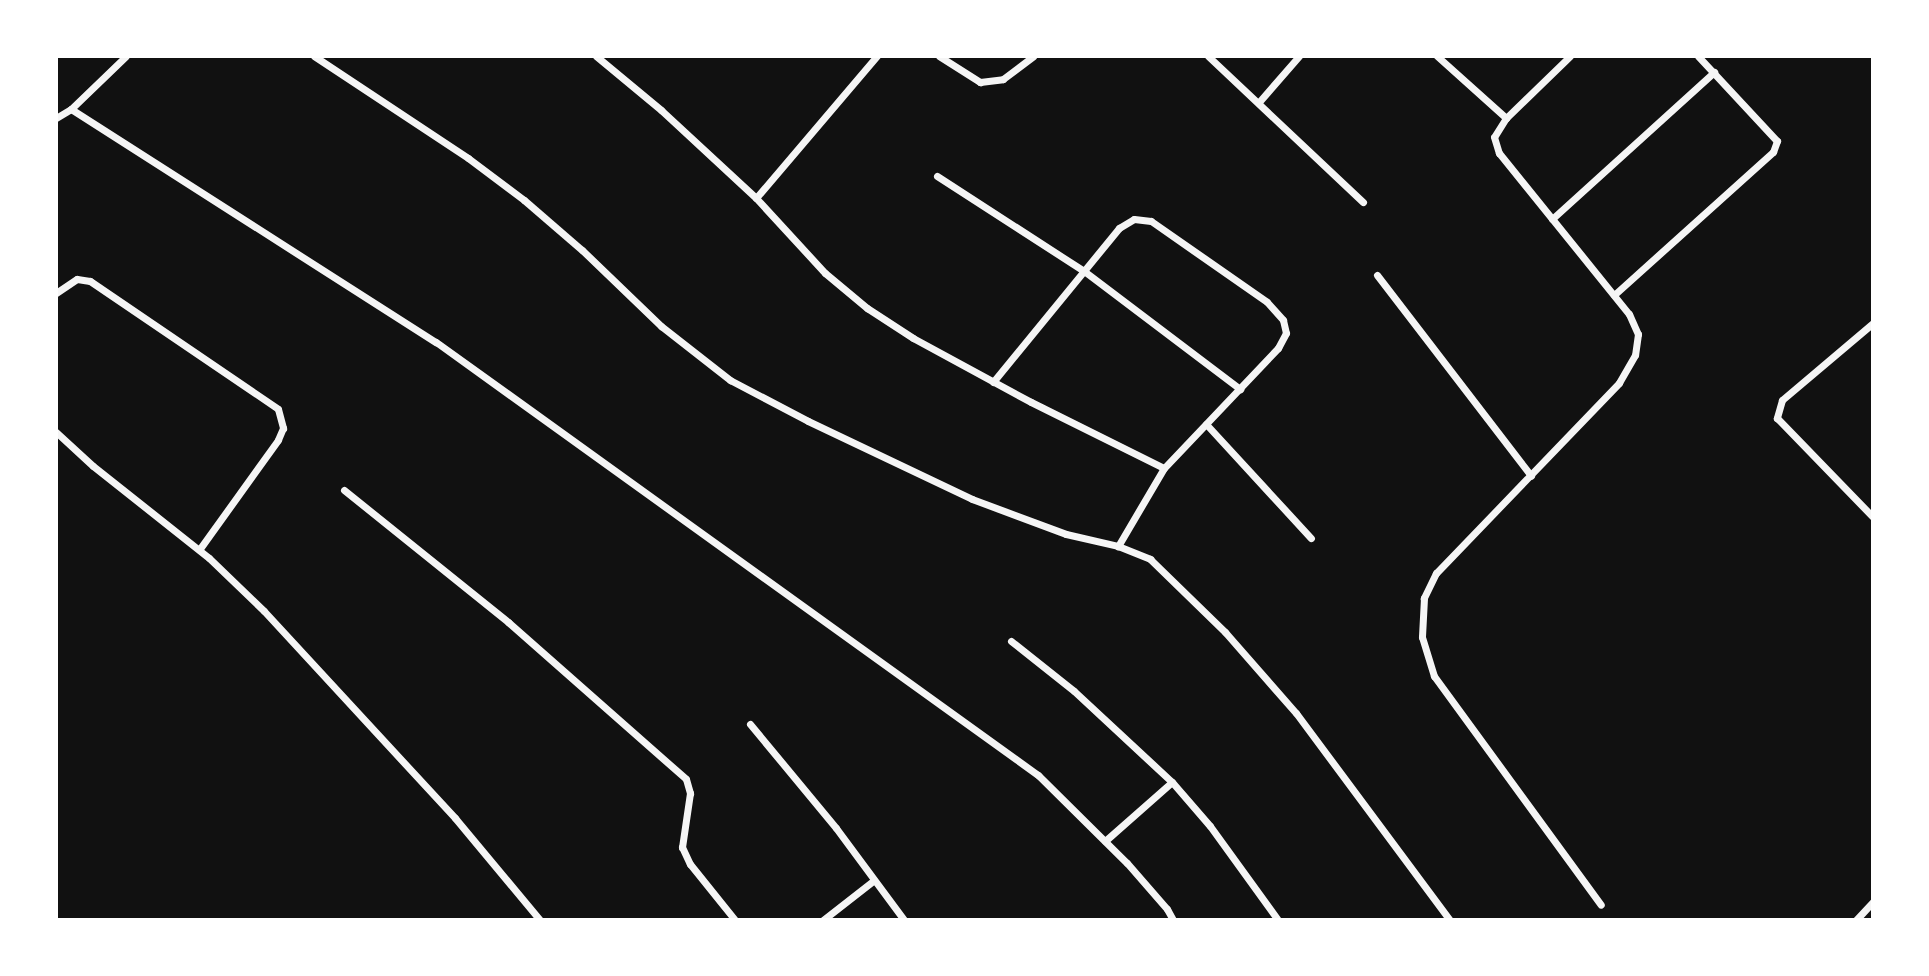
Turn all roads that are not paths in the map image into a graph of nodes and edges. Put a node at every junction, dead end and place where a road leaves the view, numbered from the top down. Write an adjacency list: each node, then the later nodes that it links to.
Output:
1 (126, 56): 14 (street)
2 (314, 56): 35 (street)
3 (596, 56): 18 (street)
4 (877, 56): 18 (street)
5 (939, 56): 6 (street)
6 (1032, 56)
7 (1208, 56): 13 (street)
8 (1299, 56): 13 (street)
9 (1437, 56): 16 (street)
10 (1570, 56): 16 (street)
11 (1698, 56): 12 (street)
12 (1714, 72): 20 (street); 24 (street)
13 (1259, 102): 19 (street)
14 (71, 109): 15 (street); 40 (street)
15 (56, 118)
16 (1506, 118): 20 (street)
17 (937, 176): 21 (street)
18 (756, 198): 26 (street)
19 (1363, 202)
20 (1552, 219): 24 (street)
21 (1084, 271): 26 (street); 27 (street); 27 (street)
22 (1377, 275): 31 (street)
23 (56, 293): 36 (street)
24 (1614, 295): 31 (street)
25 (1873, 323): 33 (street)
26 (993, 382): 30 (street)
27 (1240, 388): 28 (street)
28 (1206, 424): 30 (street); 34 (street)
29 (56, 432): 36 (street)
30 (1164, 468): 35 (street)
31 (1531, 476): 43 (street)
32 (345, 490): 45 (street)
33 (1873, 517)
34 (1311, 538)
35 (1118, 546): 50 (street)
36 (199, 550): 44 (street)
37 (1011, 641): 39 (street)
38 (750, 724): 41 (street)
39 (1172, 782): 40 (street); 49 (street)
40 (1105, 841): 48 (street)
41 (873, 881): 46 (street); 47 (street)
42 (1873, 902): 51 (street)
43 (1601, 905)
44 (540, 920)
45 (735, 920)
46 (823, 920)
47 (904, 920)
48 (1173, 920)
49 (1278, 920)
50 (1450, 920)
51 (1856, 920)

